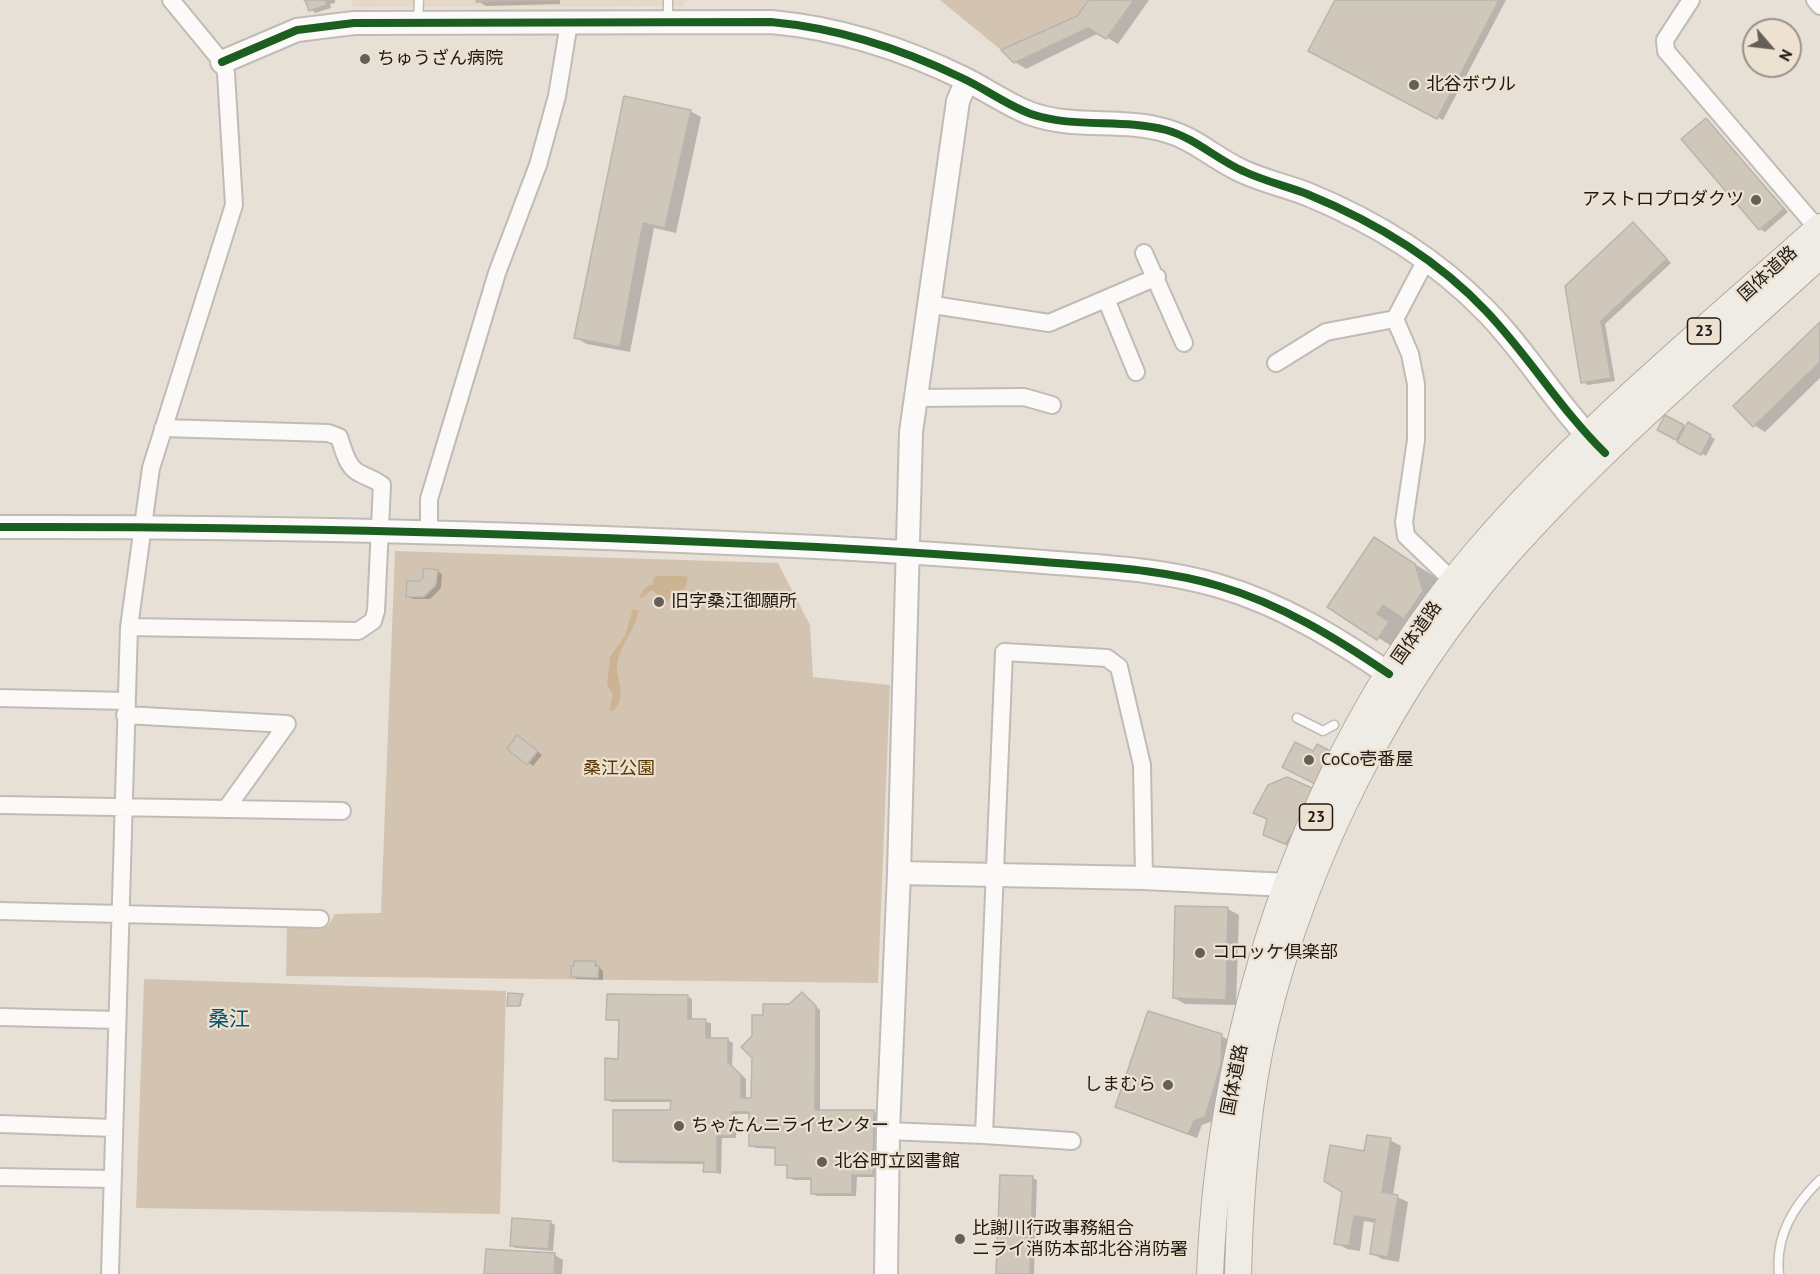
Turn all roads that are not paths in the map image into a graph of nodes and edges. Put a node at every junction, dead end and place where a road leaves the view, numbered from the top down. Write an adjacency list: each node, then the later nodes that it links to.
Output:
1 (171, 0): 9 (street)
2 (419, 0): 7 (lane)
3 (1691, 0): 11 (street)
4 (1815, 0): 5 (street)
5 (1820, 6)
6 (668, 11): 8 (street); 10 (street)
7 (418, 22): 8 (street); 9 (street)
8 (569, 23): 28 (street)
9 (222, 62): 24 (street)
10 (967, 80): 14 (street); 17 (street)
11 (1819, 228): 25 (main road, 国体道路 / 23)
12 (1144, 254): 15 (street)
13 (1820, 255): 25 (main road, 国体道路 / 23)
14 (1426, 260): 18 (street); 25 (street)
15 (1157, 277): 16 (street); 19 (street)
16 (1106, 299): 17 (street); 21 (street)
17 (927, 304): 22 (street)
18 (1395, 319): 20 (street); 31 (street)
19 (1184, 343)
20 (1276, 363)
21 (1136, 372)
22 (914, 398): 23 (street); 30 (street)
23 (1052, 405)
24 (163, 428): 26 (street); 29 (street)
25 (1596, 444): 31 (main road, 国体道路 / 23); 62 (main road, 国体道路 / 23)
26 (143, 526): 27 (street); 29 (street); 32 (street)
27 (0, 527)
28 (429, 531): 29 (street); 30 (street)
29 (381, 532): 32 (street)
30 (909, 552): 33 (street); 42 (street)
31 (1454, 582): 33 (main road, 国体道路 / 23)
32 (129, 627): 35 (street)
33 (1389, 675): 45 (main road, 国体道路 / 23)
34 (0, 698): 35 (street)
35 (126, 708): 39 (street); 40 (street)
36 (1297, 718): 37 (lane)
37 (1334, 725)
38 (0, 805): 39 (street)
39 (122, 807): 40 (street); 47 (street)
40 (226, 809): 41 (street)
41 (342, 811)
42 (899, 873): 43 (street); 53 (street)
43 (997, 873): 44 (street); 44 (street); 54 (street)
44 (1144, 878): 45 (street)
45 (1287, 885): 61 (main road, 国体道路 / 23)
46 (0, 911): 47 (street)
47 (120, 914): 48 (street); 50 (street)
48 (320, 919)
49 (0, 1017): 50 (street)
50 (117, 1020): 52 (street)
51 (0, 1124): 52 (street)
52 (112, 1128): 57 (street)
53 (888, 1131): 54 (street); 60 (street)
54 (984, 1135): 55 (street)
55 (1072, 1141)
56 (0, 1177): 57 (street)
57 (111, 1179): 59 (street)
58 (1820, 1180): 63 (lane)
59 (110, 1274)
60 (886, 1274)
61 (1210, 1274)
62 (1238, 1274)
63 (1779, 1274)

